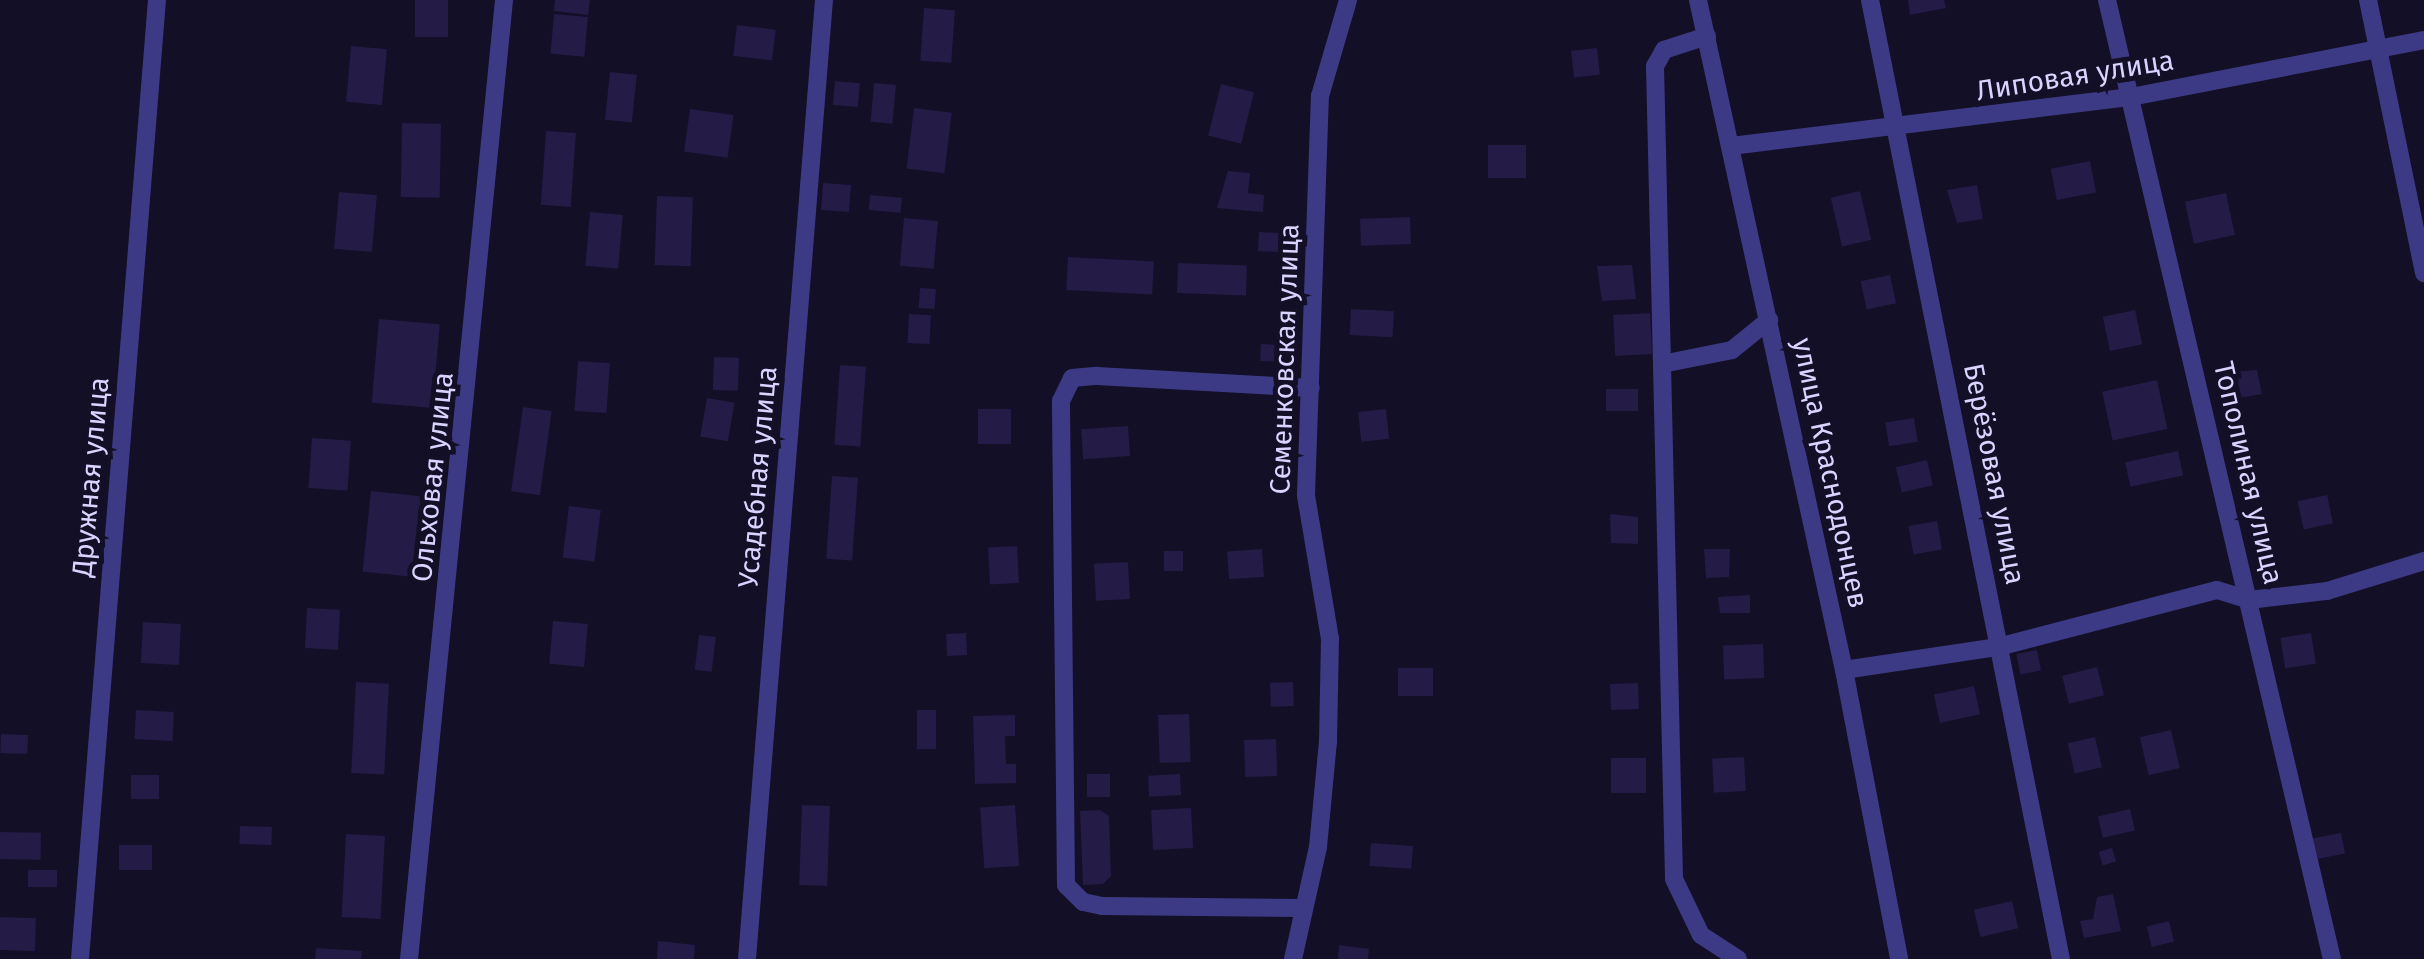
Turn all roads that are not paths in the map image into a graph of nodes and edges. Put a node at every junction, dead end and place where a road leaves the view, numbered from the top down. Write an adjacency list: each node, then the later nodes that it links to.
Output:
1 (157, 0): 24 (street, Дружная улица)
2 (504, 0): 25 (street, Ольховая улица)
3 (824, 0): 26 (street, Усадебная улица)
4 (1348, 0): 18 (street, Семенковская улица)
5 (1698, 0): 9 (street, улица Краснодонцев)
6 (1870, 0): 13 (street, Берёзовая улица)
7 (2107, 0): 12 (street, Тополиная улица)
8 (2368, 0): 11 (street)
9 (1707, 36): 14 (street, улица Краснодонцев); 17 (street)
10 (2424, 40): 11 (street, Липовая улица)
11 (2379, 52): 12 (street, Липовая улица); 15 (street)
12 (2131, 97): 13 (street, Липовая улица); 20 (street, Тополиная улица)
13 (1901, 129): 14 (street, Липовая улица); 21 (street, Берёзовая улица)
14 (1731, 146): 16 (street, улица Краснодонцев)
15 (2424, 273)
16 (1769, 320): 17 (street); 22 (street, улица Краснодонцев)
17 (1662, 364): 28 (street)
18 (1311, 388): 23 (street, Семенковская улица); 23 (street)
19 (2424, 561): 20 (street)
20 (2249, 600): 21 (street); 31 (street, Тополиная улица)
21 (1998, 646): 22 (street); 30 (street, Берёзовая улица)
22 (1844, 670): 29 (street, улица Краснодонцев)
23 (1304, 908): 27 (street, Семенковская улица)
24 (80, 959)
25 (409, 959)
26 (748, 959)
27 (1293, 959)
28 (1738, 959)
29 (1899, 959)
30 (2062, 959)
31 (2332, 959)

